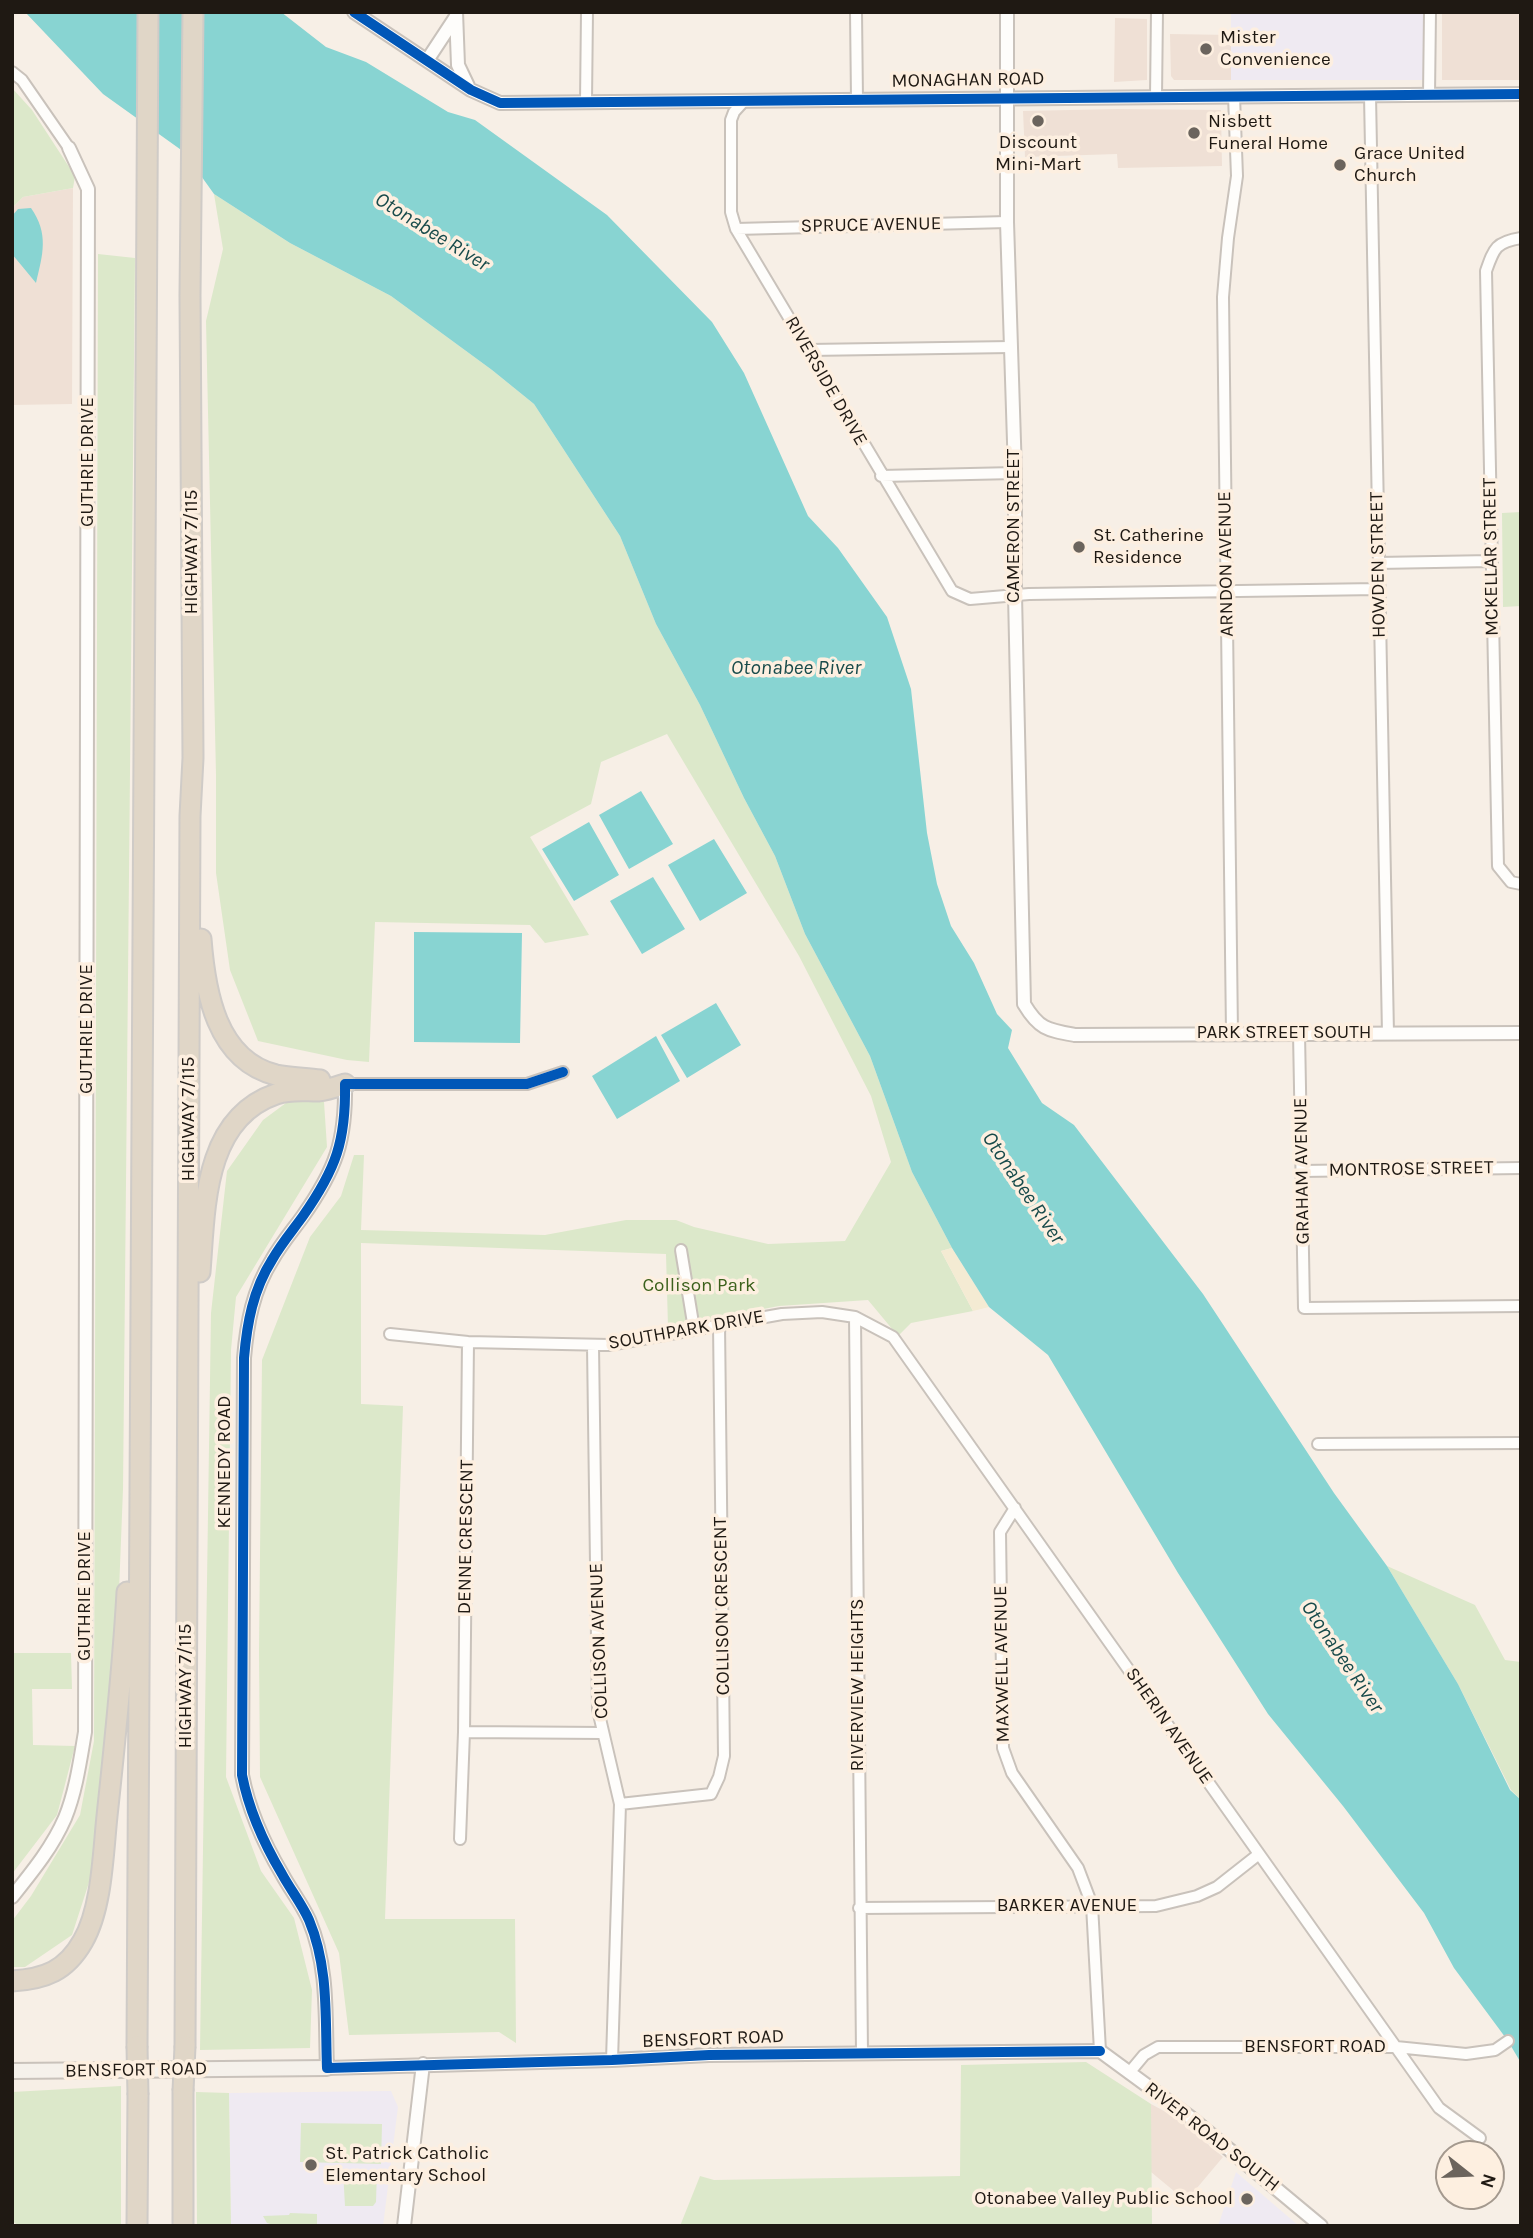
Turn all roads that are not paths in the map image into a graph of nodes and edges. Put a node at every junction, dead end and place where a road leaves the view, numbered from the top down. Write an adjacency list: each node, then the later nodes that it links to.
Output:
1 (148, 12): 57 (highway)
2 (192, 12): 35 (highway, HIGHWAY 7/115)
3 (355, 12): 10 (street, MONAGHAN ROAD)
4 (587, 12): 21 (street)
5 (856, 12): 19 (street)
6 (1007, 12): 18 (street, CAMERON STREET)
7 (1157, 12): 14 (street)
8 (1430, 12): 17 (street)
9 (456, 15): 10 (street); 12 (street)
10 (428, 59): 12 (street, MONAGHAN ROAD)
11 (12, 72): 22 (street)
12 (471, 90): 21 (street, MONAGHAN ROAD)
13 (1521, 94): 17 (street, MONAGHAN ROAD)
14 (1156, 96): 15 (street, MONAGHAN ROAD); 18 (street, MONAGHAN ROAD)
15 (1234, 96): 16 (street, MONAGHAN ROAD); 33 (street, ARNDON AVENUE)
16 (1370, 96): 17 (street, MONAGHAN ROAD); 31 (street, HOWDEN STREET)
17 (1429, 96)
18 (1007, 97): 19 (street, MONAGHAN ROAD); 23 (street, CAMERON STREET)
19 (857, 99): 20 (street, MONAGHAN ROAD)
20 (744, 101): 21 (street, MONAGHAN ROAD); 24 (street, RIVERSIDE DRIVE)
21 (586, 102)
22 (69, 148): 64 (street, GUTHRIE DRIVE)
23 (1007, 222): 24 (street, SPRUCE AVENUE); 26 (street, CAMERON STREET)
24 (736, 229): 27 (street, RIVERSIDE DRIVE)
25 (1521, 238): 30 (street, MCKELLAR STREET)
26 (1011, 347): 27 (street); 28 (street, CAMERON STREET)
27 (809, 350): 29 (street, RIVERSIDE DRIVE)
28 (1014, 473): 29 (street); 34 (street, CAMERON STREET)
29 (881, 475): 34 (street, RIVERSIDE DRIVE)
30 (1491, 561): 31 (street); 36 (street, MCKELLAR STREET)
31 (1378, 563): 32 (street, HOWDEN STREET)
32 (1378, 589): 33 (street, RIVERSIDE DRIVE); 40 (street, HOWDEN STREET)
33 (1226, 592): 34 (street, RIVERSIDE DRIVE); 38 (street, ARNDON AVENUE)
34 (1015, 595): 37 (street, CAMERON STREET)
35 (193, 758): 43 (highway); 56 (highway, HIGHWAY 7/115)
36 (1521, 884)
37 (1047, 1030): 38 (street, PARK STREET SOUTH)
38 (1232, 1033): 39 (street, PARK STREET SOUTH)
39 (1299, 1033): 40 (street, PARK STREET SOUTH); 45 (street, GRAHAM AVENUE)
40 (1388, 1033): 41 (street, PARK STREET SOUTH)
41 (1521, 1033)
42 (563, 1073): 43 (street)
43 (345, 1084): 56 (highway); 74 (street, KENNEDY ROAD)
44 (1521, 1168): 45 (street, MONTROSE STREET)
45 (1301, 1171): 47 (street, GRAHAM AVENUE)
46 (681, 1250): 50 (street)
47 (1521, 1306)
48 (855, 1317): 49 (street, SOUTHPARK DRIVE); 58 (street, SHERIN AVENUE); 66 (street, RIVERVIEW HEIGHTS)
49 (719, 1324): 50 (street, SOUTHPARK DRIVE); 61 (street, COLLISON CRESCENT)
50 (694, 1329): 53 (street, SOUTHPARK DRIVE)
51 (390, 1334): 52 (street, SOUTHPARK DRIVE)
52 (468, 1342): 53 (street, SOUTHPARK DRIVE); 59 (street, DENNE CRESCENT)
53 (593, 1346): 60 (street, COLLISON AVENUE)
54 (1521, 1443): 55 (street)
55 (1318, 1444)
56 (188, 1461): 79 (highway, HIGHWAY 7/115, bridge)
57 (140, 1501): 67 (highway); 78 (highway, bridge)
58 (1015, 1508): 63 (street, SHERIN AVENUE); 65 (street, MAXWELL AVENUE)
59 (464, 1732): 60 (street); 62 (street, DENNE CRESCENT)
60 (603, 1733): 61 (street, COLLISON AVENUE)
61 (620, 1804): 72 (street, COLLISON AVENUE)
62 (460, 1839)
63 (1259, 1854): 65 (street, BARKER AVENUE); 69 (street, SHERIN AVENUE)
64 (12, 1897)
65 (1092, 1905): 66 (street, BARKER AVENUE); 70 (street, MAXWELL AVENUE)
66 (859, 1908): 71 (street, RIVERVIEW HEIGHTS)
67 (12, 1981)
68 (1508, 2041): 69 (street, BENSFORT ROAD)
69 (1396, 2047): 76 (street, BENSFORT ROAD); 77 (street, SHERIN AVENUE)
70 (1100, 2051): 71 (street, BENSFORT ROAD); 76 (street, RIVER ROAD SOUTH)
71 (862, 2053): 72 (street, BENSFORT ROAD)
72 (612, 2060): 73 (street, BENSFORT ROAD)
73 (423, 2064): 74 (street, BENSFORT ROAD); 80 (street)
74 (327, 2067): 75 (main road, BENSFORT ROAD)
75 (12, 2071)
76 (1129, 2073): 81 (street, RIVER ROAD SOUTH)
77 (1480, 2138)
78 (137, 2226)
79 (183, 2226)
80 (404, 2226)
81 (1321, 2226)

